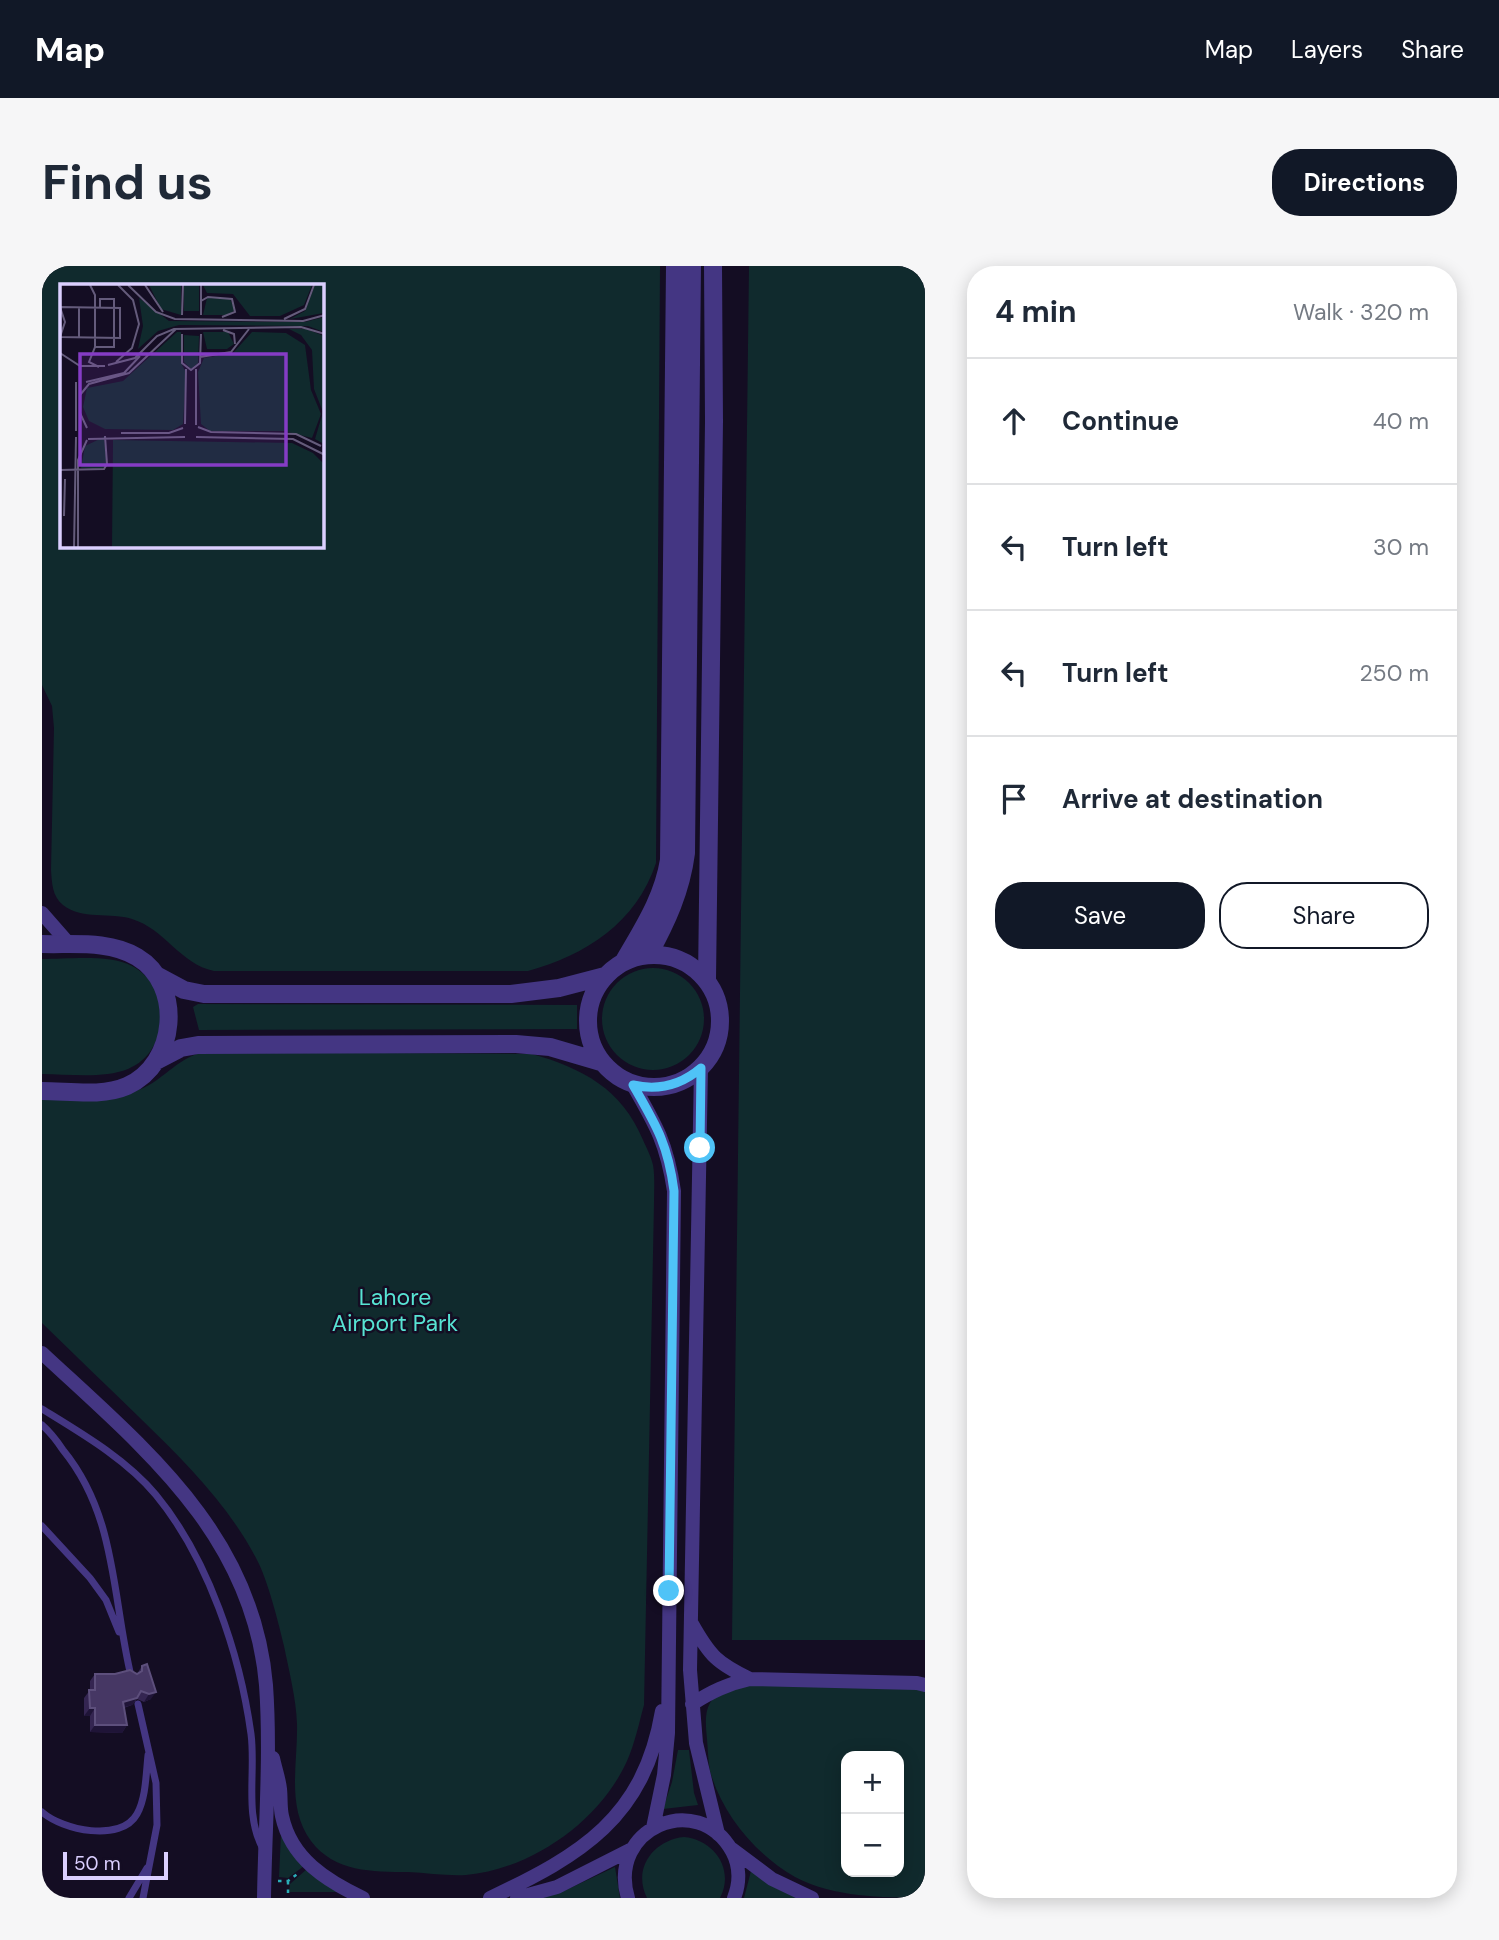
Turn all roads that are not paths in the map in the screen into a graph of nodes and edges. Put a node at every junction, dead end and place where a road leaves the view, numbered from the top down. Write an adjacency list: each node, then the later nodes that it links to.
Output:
1 (675, 266): 8 (street)
2 (692, 266): 7 (street)
3 (713, 266): 11 (street)
4 (42, 913): 6 (street)
5 (42, 944): 6 (street)
6 (70, 945): 9 (street)
7 (649, 954): 8 (street); 11 (street)
8 (624, 961): 10 (street)
9 (156, 975): 10 (street); 12 (street)
10 (605, 975): 13 (street)
11 (707, 980): 14 (street)
12 (156, 1061): 13 (street); 16 (street)
13 (601, 1062): 15 (street)
14 (701, 1068): 15 (street); 21 (street)
15 (633, 1085): 23 (street)
16 (42, 1091)
17 (42, 1353): 29 (street)
18 (42, 1409): 36 (lane)
19 (42, 1425): 22 (lane)
20 (42, 1526): 22 (lane)
21 (692, 1624): 25 (street); 28 (street)
22 (123, 1641): 24 (lane)
23 (668, 1670): 32 (street); 42 (street)
24 (131, 1676)
25 (750, 1679): 26 (street); 28 (street)
26 (925, 1685)
27 (138, 1704): 30 (lane)
28 (692, 1704): 33 (street)
29 (269, 1743): 36 (street); 41 (street)
30 (149, 1747): 31 (lane); 37 (lane)
31 (42, 1812)
32 (653, 1828): 33 (street); 35 (street)
33 (718, 1834): 34 (street)
34 (729, 1846): 45 (street); 46 (street)
35 (632, 1849): 43 (street); 44 (street)
36 (265, 1852): 40 (street)
37 (151, 1861): 38 (lane); 39 (lane)
38 (129, 1898)
39 (143, 1898)
40 (264, 1898)
41 (363, 1898)
42 (490, 1898)
43 (517, 1898)
44 (628, 1898)
45 (734, 1898)
46 (812, 1898)

